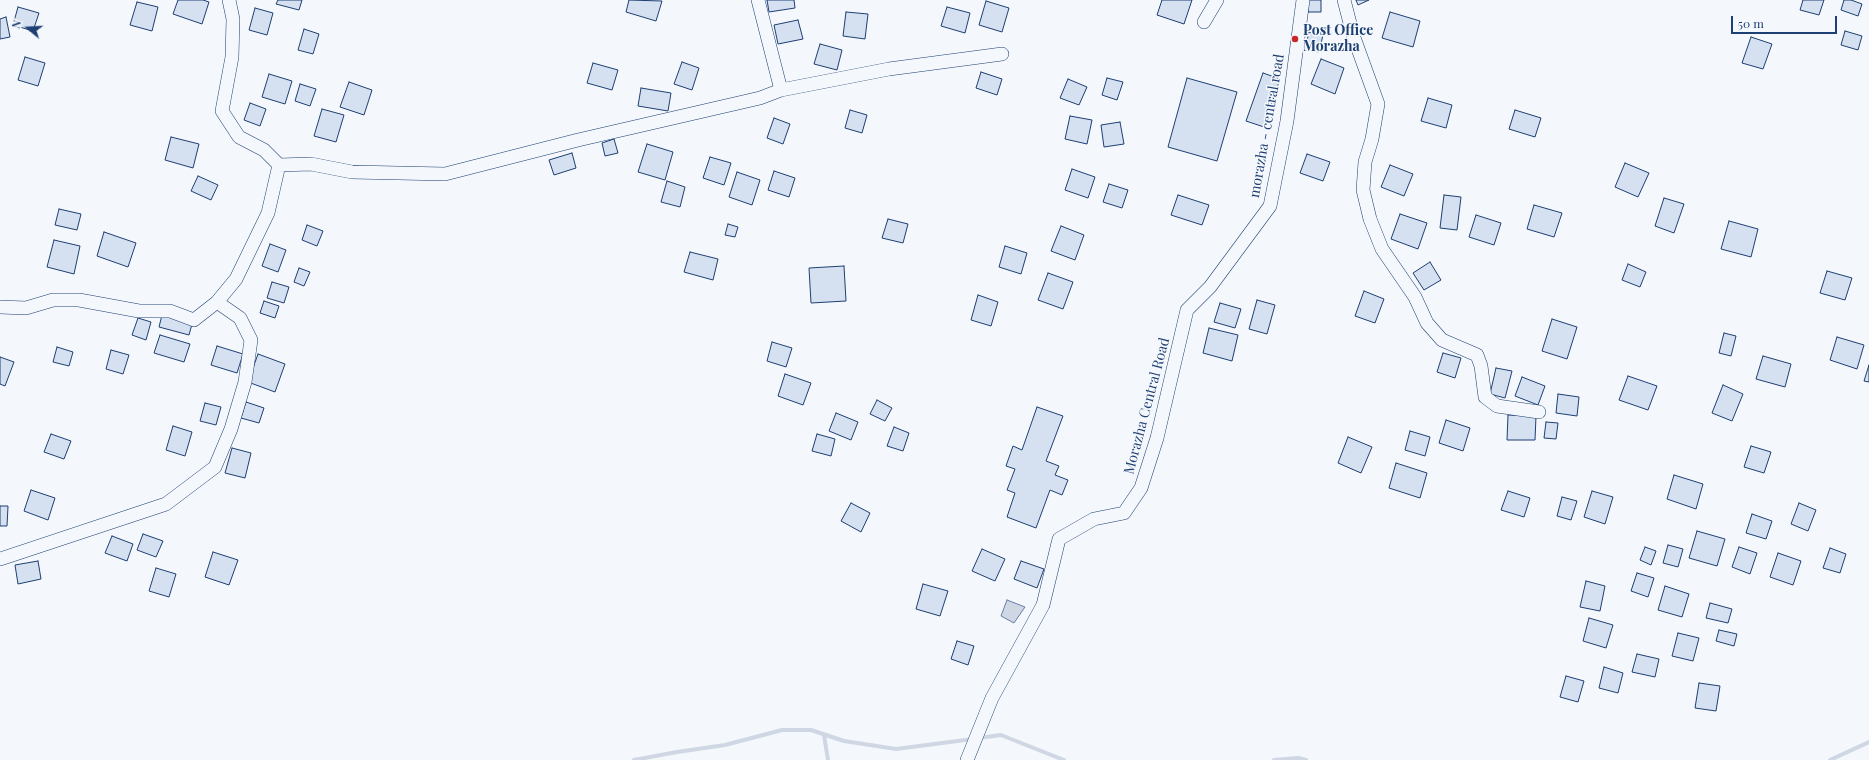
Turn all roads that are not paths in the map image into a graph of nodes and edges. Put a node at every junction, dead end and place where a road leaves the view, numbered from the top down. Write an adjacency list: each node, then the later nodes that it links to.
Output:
1 (229, 0): 9 (street)
2 (758, 0): 8 (street)
3 (1217, 0): 6 (street)
4 (1303, 0): 10 (street, morazha - central road)
5 (1344, 0): 13 (street)
6 (1204, 22)
7 (1002, 54): 8 (street)
8 (781, 90): 9 (street)
9 (279, 165): 11 (street)
10 (1210, 287): 15 (street, Morazha Central Road)
11 (217, 302): 12 (street); 14 (street)
12 (0, 307)
13 (1539, 412)
14 (0, 559)
15 (967, 760)

